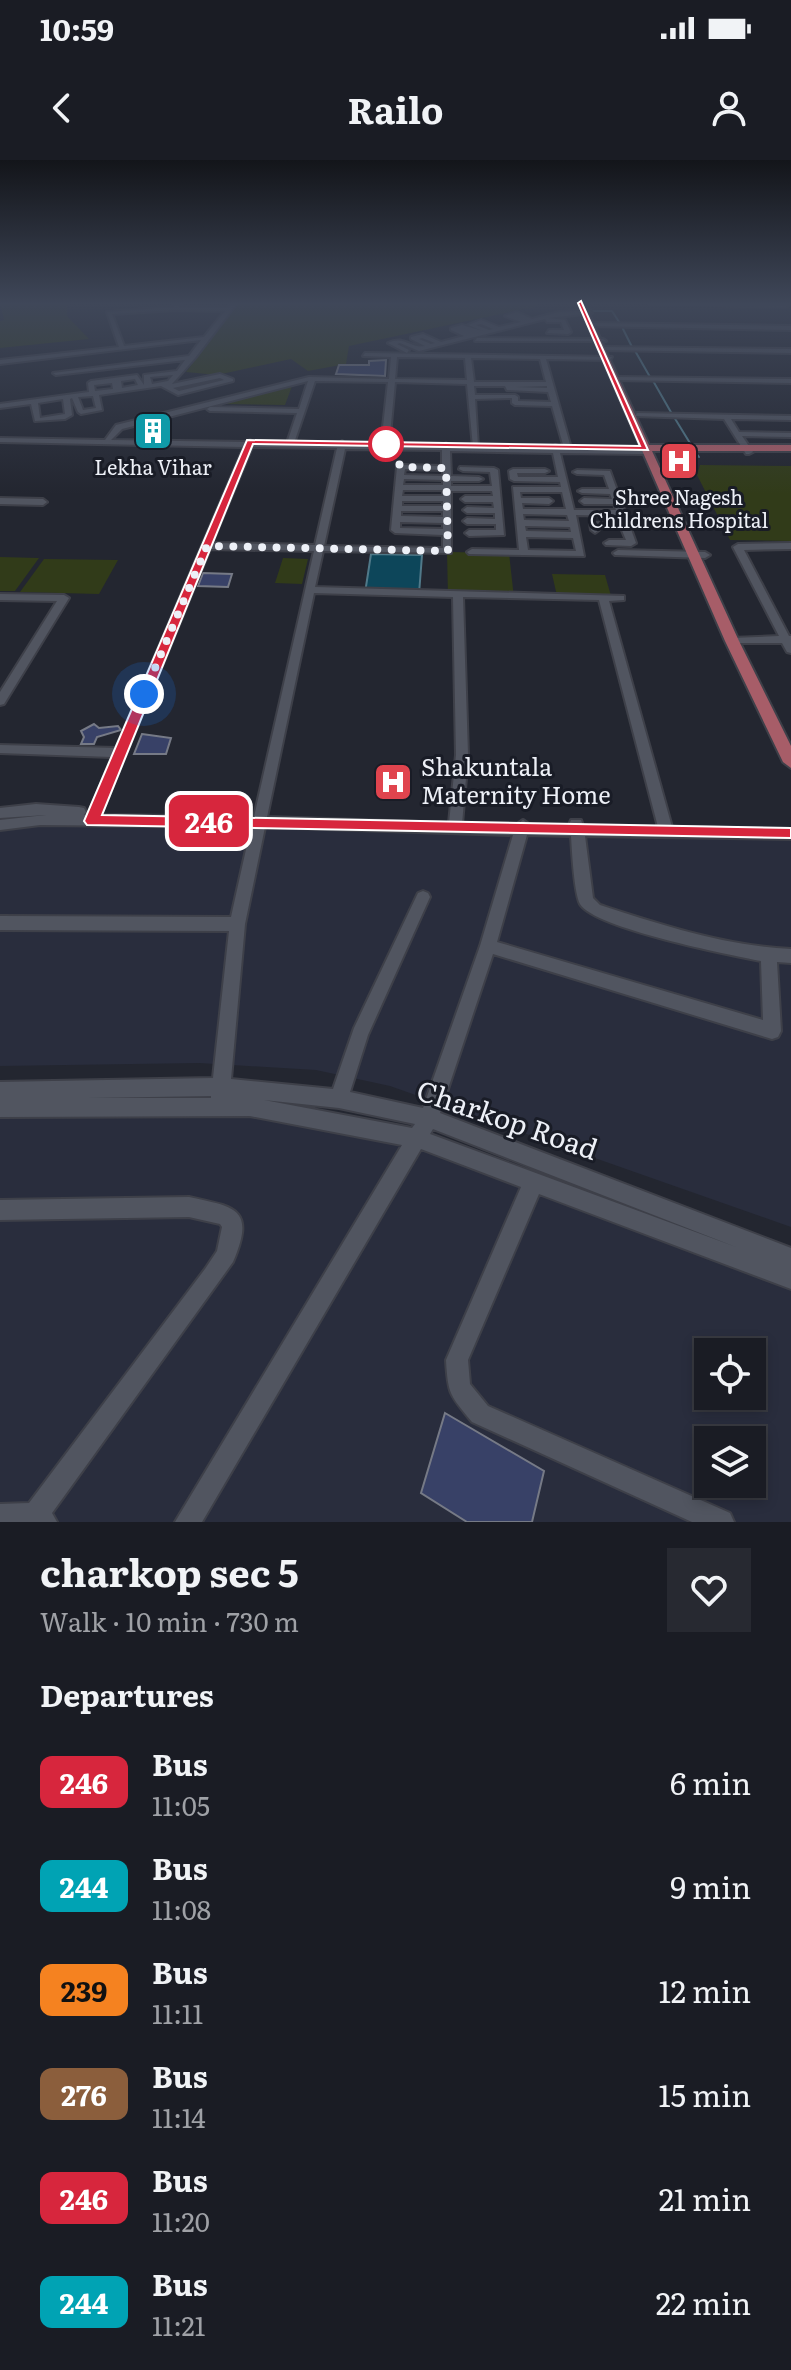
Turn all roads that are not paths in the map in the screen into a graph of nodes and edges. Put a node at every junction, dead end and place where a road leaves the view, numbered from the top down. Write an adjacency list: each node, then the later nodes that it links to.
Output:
1 (55, 367): 9 (street)
2 (111, 367): 9 (street)
3 (185, 367): 8 (street)
4 (394, 367): 13 (street)
5 (469, 367): 18 (street)
6 (545, 367): 21 (street)
7 (612, 367): 10 (main road)
8 (181, 372): 16 (street); 17 (street)
9 (56, 373): 22 (street)
10 (617, 376): 11 (street); 14 (street); 29 (main road); 45 (main road)
11 (642, 377)
12 (309, 379): 27 (street)
13 (393, 381): 18 (street); 28 (street); 40 (street)
14 (791, 381)
15 (77, 385): 20 (street)
16 (165, 386): 16 (street); 17 (street)
17 (147, 387): 20 (street)
18 (472, 391): 19 (street); 19 (street); 23 (street); 41 (street)
19 (492, 393): 23 (street)
20 (92, 394): 22 (street); 22 (street)
21 (553, 394): 21 (street); 23 (street); 44 (street)
22 (67, 397): 24 (street); 24 (street)
23 (510, 397)
24 (34, 402): 25 (street)
25 (0, 406)
26 (102, 409): 32 (street)
27 (191, 409): 28 (street); 32 (street)
28 (301, 411): 38 (street)
29 (637, 415): 30 (street); 45 (main road)
30 (726, 417): 31 (street); 33 (street)
31 (791, 418)
32 (119, 427): 36 (street)
33 (737, 434): 34 (street); 46 (street)
34 (791, 435)
35 (0, 439): 36 (street); 37 (street)
36 (108, 439): 37 (street)
37 (250, 443): 38 (street); 81 (street)
38 (291, 444): 39 (street)
39 (342, 444): 40 (street); 83 (street)
40 (386, 445): 42 (street)
41 (476, 445): 42 (street); 43 (street)
42 (446, 446): 43 (street); 53 (street)
43 (556, 448): 44 (street); 52 (street)
44 (568, 448): 45 (street)
45 (651, 450): 46 (main road); 87 (main road)
46 (747, 450): 47 (main road)
47 (791, 450)
48 (463, 469): 54 (street)
49 (545, 471): 52 (street)
50 (578, 476): 55 (street)
51 (399, 482): 53 (street); 53 (street); 62 (street)
52 (565, 485): 58 (street); 65 (street)
53 (447, 489): 54 (street); 62 (street); 68 (street)
54 (496, 490): 57 (street); 63 (street)
55 (613, 492): 56 (street); 66 (street)
56 (583, 496)
57 (465, 499)
58 (517, 500): 60 (street); 64 (street)
59 (0, 501): 61 (street)
60 (549, 501)
61 (43, 502)
62 (398, 503): 67 (street)
63 (498, 511): 69 (street); 69 (street)
64 (519, 511): 65 (street); 70 (street)
65 (571, 512): 66 (street); 71 (street)
66 (620, 513): 72 (street)
67 (396, 519): 68 (street); 73 (street)
68 (447, 520): 73 (street)
69 (500, 522): 74 (street)
70 (521, 523): 71 (street); 75 (street)
71 (573, 524): 76 (street)
72 (624, 525): 77 (street); 77 (street)
73 (447, 532): 79 (street)
74 (469, 533)
75 (522, 534): 76 (street); 84 (street)
76 (577, 535): 84 (street)
77 (629, 537): 78 (street)
78 (609, 543)
79 (447, 544): 80 (street); 83 (street)
80 (502, 545)
81 (207, 546): 83 (street); 99 (street)
82 (791, 546): 94 (street)
83 (319, 548): 88 (street)
84 (524, 550): 85 (street)
85 (472, 552)
86 (618, 553): 87 (street)
87 (700, 555): 93 (main road)
88 (309, 594): 89 (street); 103 (street)
89 (458, 594): 91 (street); 104 (street)
90 (0, 597): 96 (street)
91 (603, 598): 92 (street); 109 (street)
92 (620, 598)
93 (738, 641): 94 (street); 95 (main road)
94 (789, 642)
95 (760, 683): 97 (main road); 100 (main road)
96 (0, 701)
97 (791, 736)
98 (0, 749): 99 (street)
99 (120, 753): 102 (street)
100 (791, 762)
101 (0, 813): 102 (street)
102 (94, 817): 103 (street); 105 (street)
103 (261, 817): 104 (street); 113 (street)
104 (456, 824): 106 (street)
105 (0, 825)
106 (524, 826): 108 (street); 114 (street)
107 (791, 826): 109 (street)
108 (577, 827): 109 (street); 115 (street)
109 (666, 828): 110 (street)
110 (791, 834)
111 (423, 897): 119 (street)
112 (0, 923): 113 (street)
113 (237, 924): 118 (street)
114 (488, 946): 115 (street); 121 (street)
115 (769, 955): 116 (street)
116 (791, 956)
117 (0, 1091): 118 (street, Charkop Road)
118 (220, 1097): 119 (street, Charkop Road); 120 (street, Charkop Road); 122 (street, Charkop Road)
119 (339, 1099): 121 (street, Charkop Road)
120 (0, 1108)
121 (429, 1118): 122 (street); 125 (street, Charkop Road)
122 (419, 1139): 123 (street, Charkop Road); 129 (street)
123 (534, 1181): 126 (street, Charkop Road); 130 (street)
124 (0, 1210): 128 (street)
125 (791, 1258)
126 (791, 1278)
127 (0, 1517): 128 (street)
128 (39, 1519)
129 (188, 1522)
130 (721, 1522)

